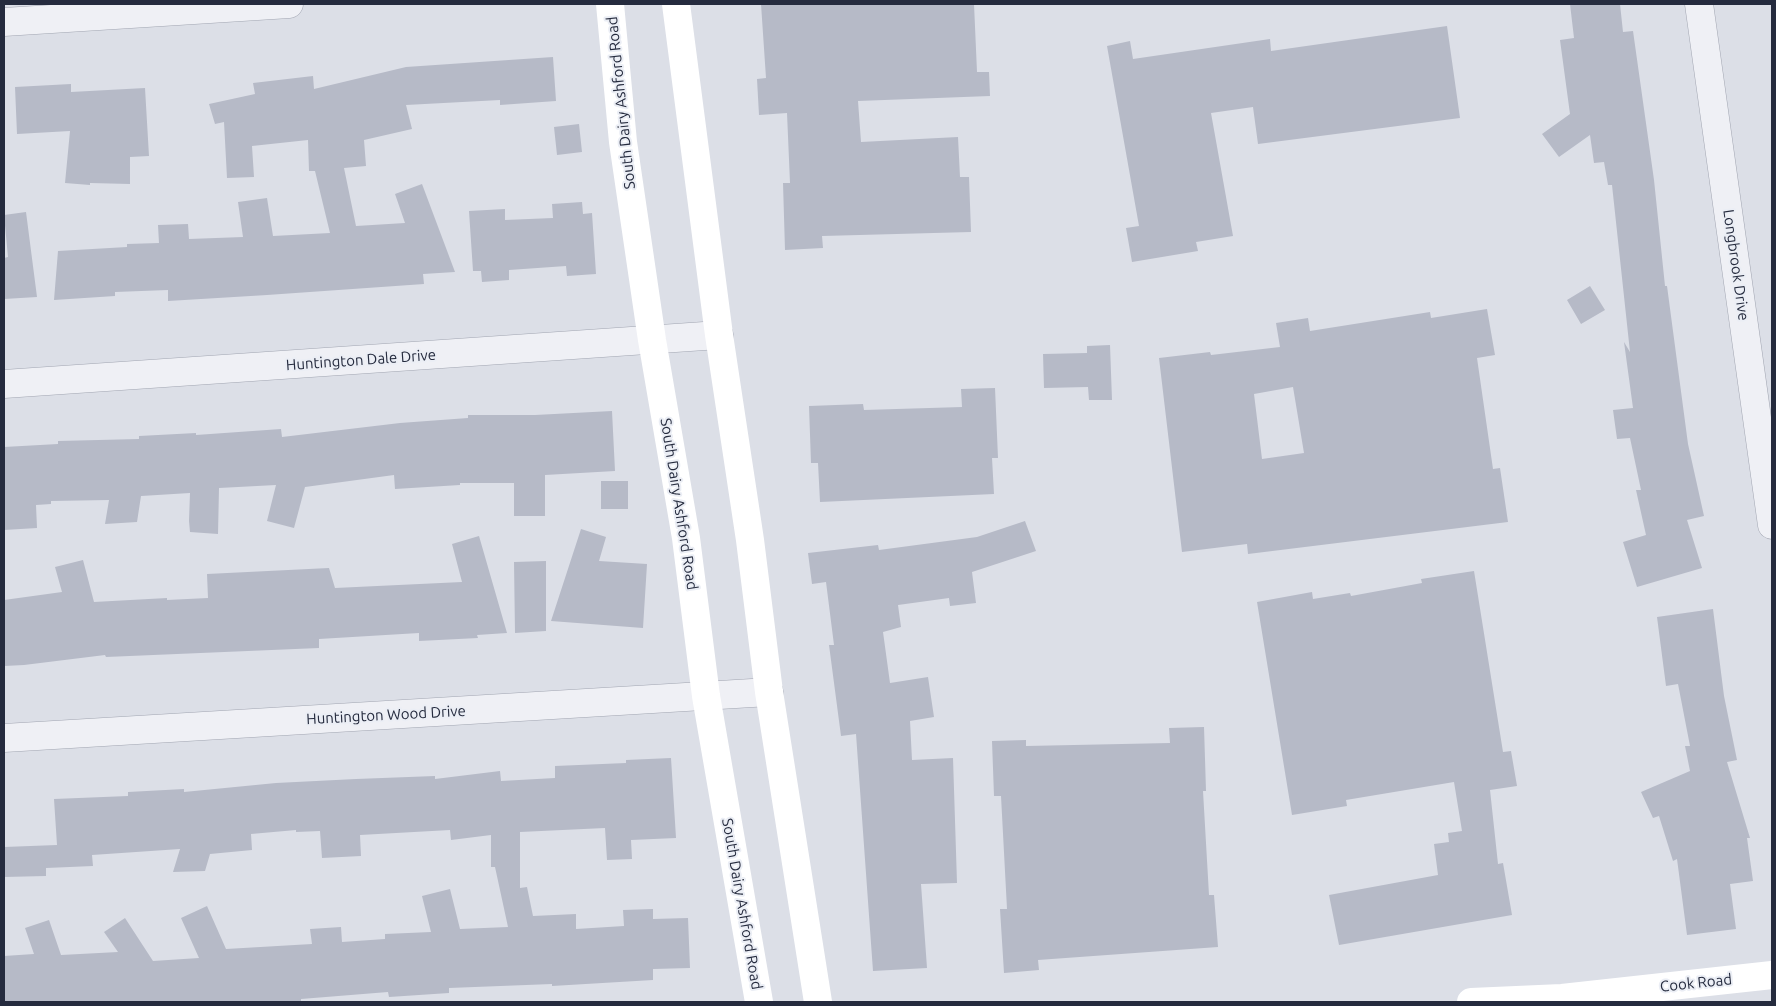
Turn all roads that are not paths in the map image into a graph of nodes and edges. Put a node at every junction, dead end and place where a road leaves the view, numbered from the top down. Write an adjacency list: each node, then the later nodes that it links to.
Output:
1 (289, 4): 5 (street)
2 (610, 4): 7 (main road, South Dairy Ashford Road)
3 (676, 4): 6 (main road)
4 (1699, 4): 9 (street, Longbrook Drive)
5 (4, 22)
6 (719, 335): 7 (street, Huntington Dale Drive); 10 (main road)
7 (652, 340): 8 (street, Huntington Dale Drive); 11 (main road, South Dairy Ashford Road)
8 (4, 384)
9 (1772, 525)
10 (769, 692): 11 (street, Huntington Wood Drive); 15 (main road)
11 (706, 696): 12 (street, Huntington Wood Drive); 14 (main road, South Dairy Ashford Road)
12 (4, 738)
13 (1772, 975): 16 (main road, Cook Road)
14 (759, 1002)
15 (818, 1002)
16 (1471, 1002)

